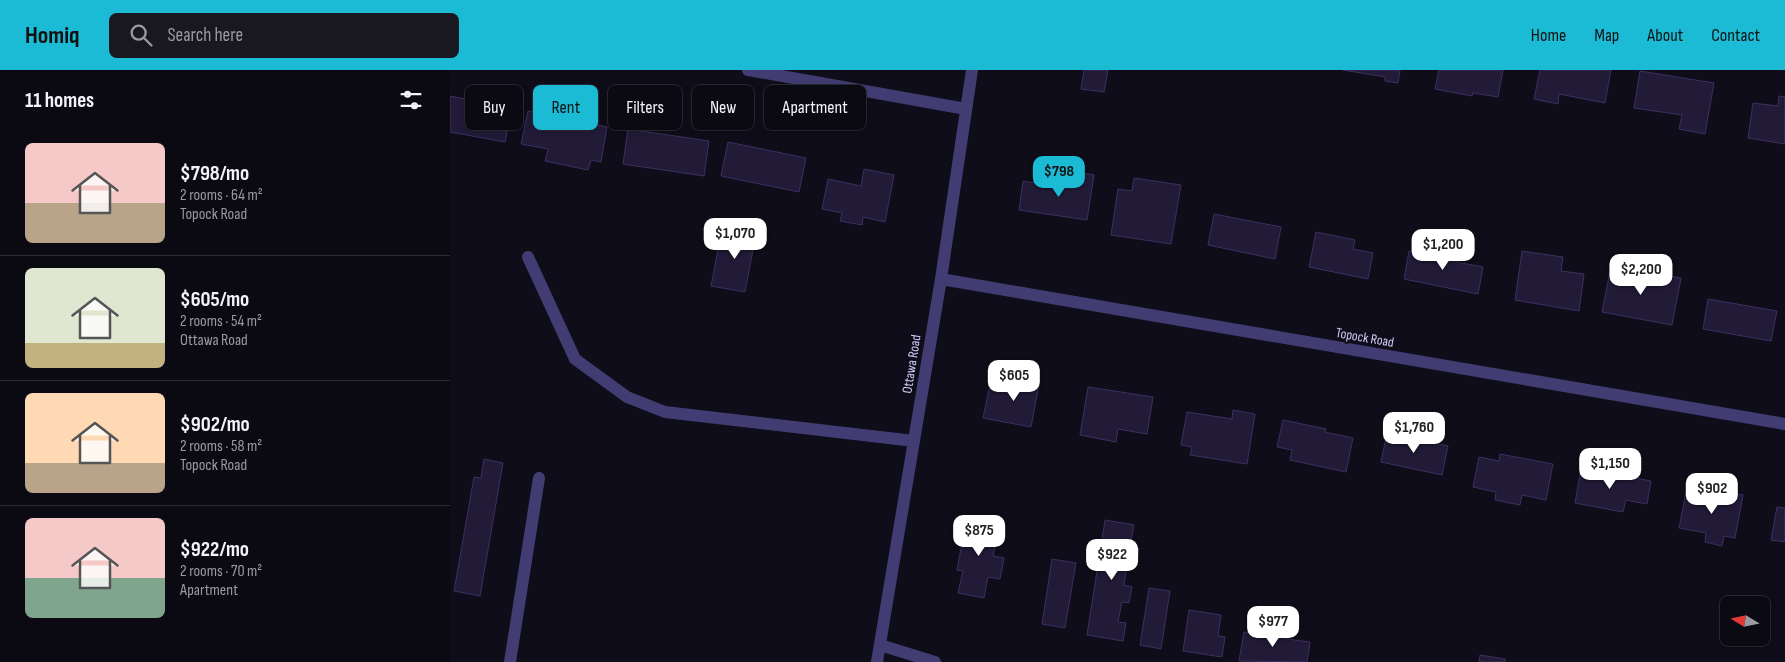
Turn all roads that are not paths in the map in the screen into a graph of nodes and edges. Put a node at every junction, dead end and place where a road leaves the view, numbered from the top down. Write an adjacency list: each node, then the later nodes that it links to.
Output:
1 (748, 70): 3 (street)
2 (972, 70): 3 (street, Ottawa Road)
3 (966, 109): 5 (street, Ottawa Road)
4 (528, 257): 7 (street)
5 (941, 279): 6 (street, Topock Road); 7 (street, Ottawa Road)
6 (1785, 424)
7 (914, 441): 9 (street, Ottawa Road)
8 (540, 478): 10 (street)
9 (880, 645): 11 (street, Ottawa Road); 12 (street)
10 (510, 662)
11 (877, 662)
12 (935, 662)

